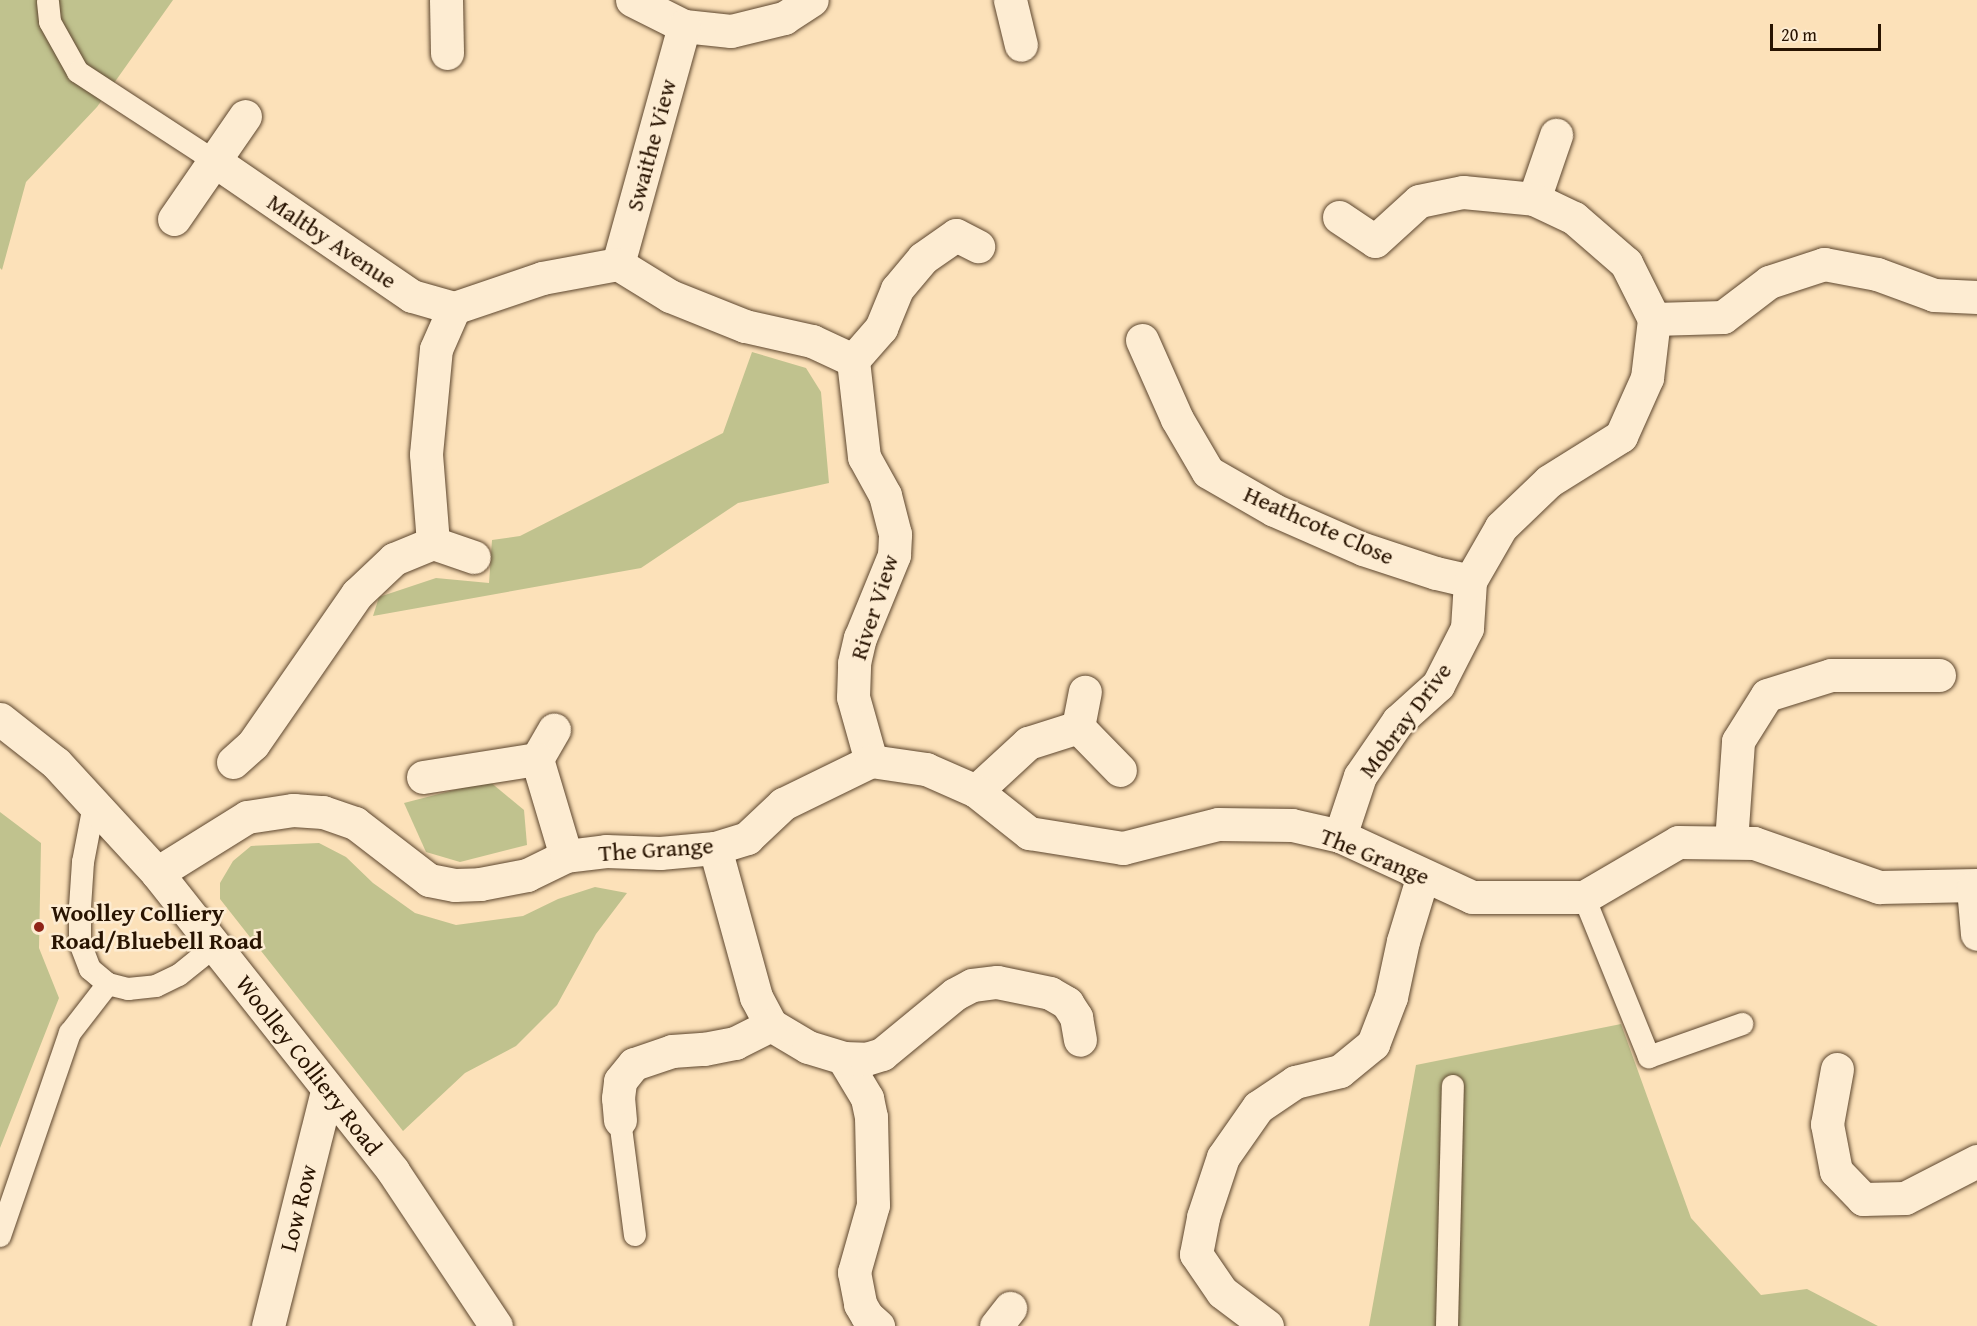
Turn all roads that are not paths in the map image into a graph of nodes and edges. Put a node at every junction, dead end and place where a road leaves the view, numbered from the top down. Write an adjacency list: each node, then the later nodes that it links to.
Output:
1 (446, 0): 8 (street)
2 (632, 0): 6 (street)
3 (812, 0): 6 (street)
4 (1010, 0): 7 (street)
5 (48, 2): 11 (lane)
6 (684, 26): 16 (street, Swaithe View)
7 (1021, 45)
8 (447, 53)
9 (245, 116): 11 (street)
10 (1556, 135): 12 (street)
11 (216, 162): 14 (street); 18 (street, Maltby Avenue)
12 (1534, 199): 13 (street); 19 (street)
13 (1339, 217)
14 (174, 219)
15 (978, 246): 21 (street)
16 (618, 264): 18 (street); 21 (street)
17 (1977, 297): 19 (street)
18 (454, 308): 22 (street)
19 (1654, 320): 24 (street, Mobray Drive)
20 (1142, 340): 24 (street, Heathcote Close)
21 (853, 360): 31 (street, River View)
22 (433, 543): 23 (street); 32 (street)
23 (474, 557)
24 (1470, 581): 37 (street, Mobray Drive)
25 (1939, 675): 38 (street)
26 (1085, 692): 28 (street)
27 (0, 719): 36 (street, Woolley Colliery Road)
28 (1078, 727): 33 (street); 35 (street)
29 (554, 729): 30 (street)
30 (537, 759): 34 (street); 40 (street)
31 (871, 761): 35 (street, The Grange); 39 (street, The Grange)
32 (233, 762)
33 (1120, 770)
34 (423, 777)
35 (976, 791): 37 (street, The Grange)
36 (94, 805): 41 (street, Woolley Colliery Road); 47 (lane)
37 (1340, 836): 42 (street, The Grange)
38 (1731, 842): 43 (street); 44 (street)
39 (715, 849): 40 (street, The Grange); 49 (street)
40 (566, 856): 41 (street, The Grange)
41 (157, 873): 46 (street, Woolley Colliery Road)
42 (1423, 875): 44 (street, The Grange); 62 (street)
43 (1975, 886): 45 (street)
44 (1584, 897): 48 (lane)
45 (1977, 934)
46 (214, 946): 47 (lane); 54 (street, Woolley Colliery Road)
47 (108, 984): 58 (lane)
48 (1742, 1024)
49 (771, 1025): 51 (street); 55 (street)
50 (1080, 1041): 51 (street)
51 (843, 1058): 61 (street)
52 (1837, 1069): 56 (street)
53 (1453, 1086): 63 (lane)
54 (327, 1091): 59 (street, Low Row); 60 (street, Woolley Colliery Road)
55 (620, 1120): 57 (lane)
56 (1977, 1161)
57 (635, 1235)
58 (0, 1236)
59 (268, 1326)
60 (496, 1326)
61 (878, 1326)
62 (1267, 1326)
63 (1447, 1326)

